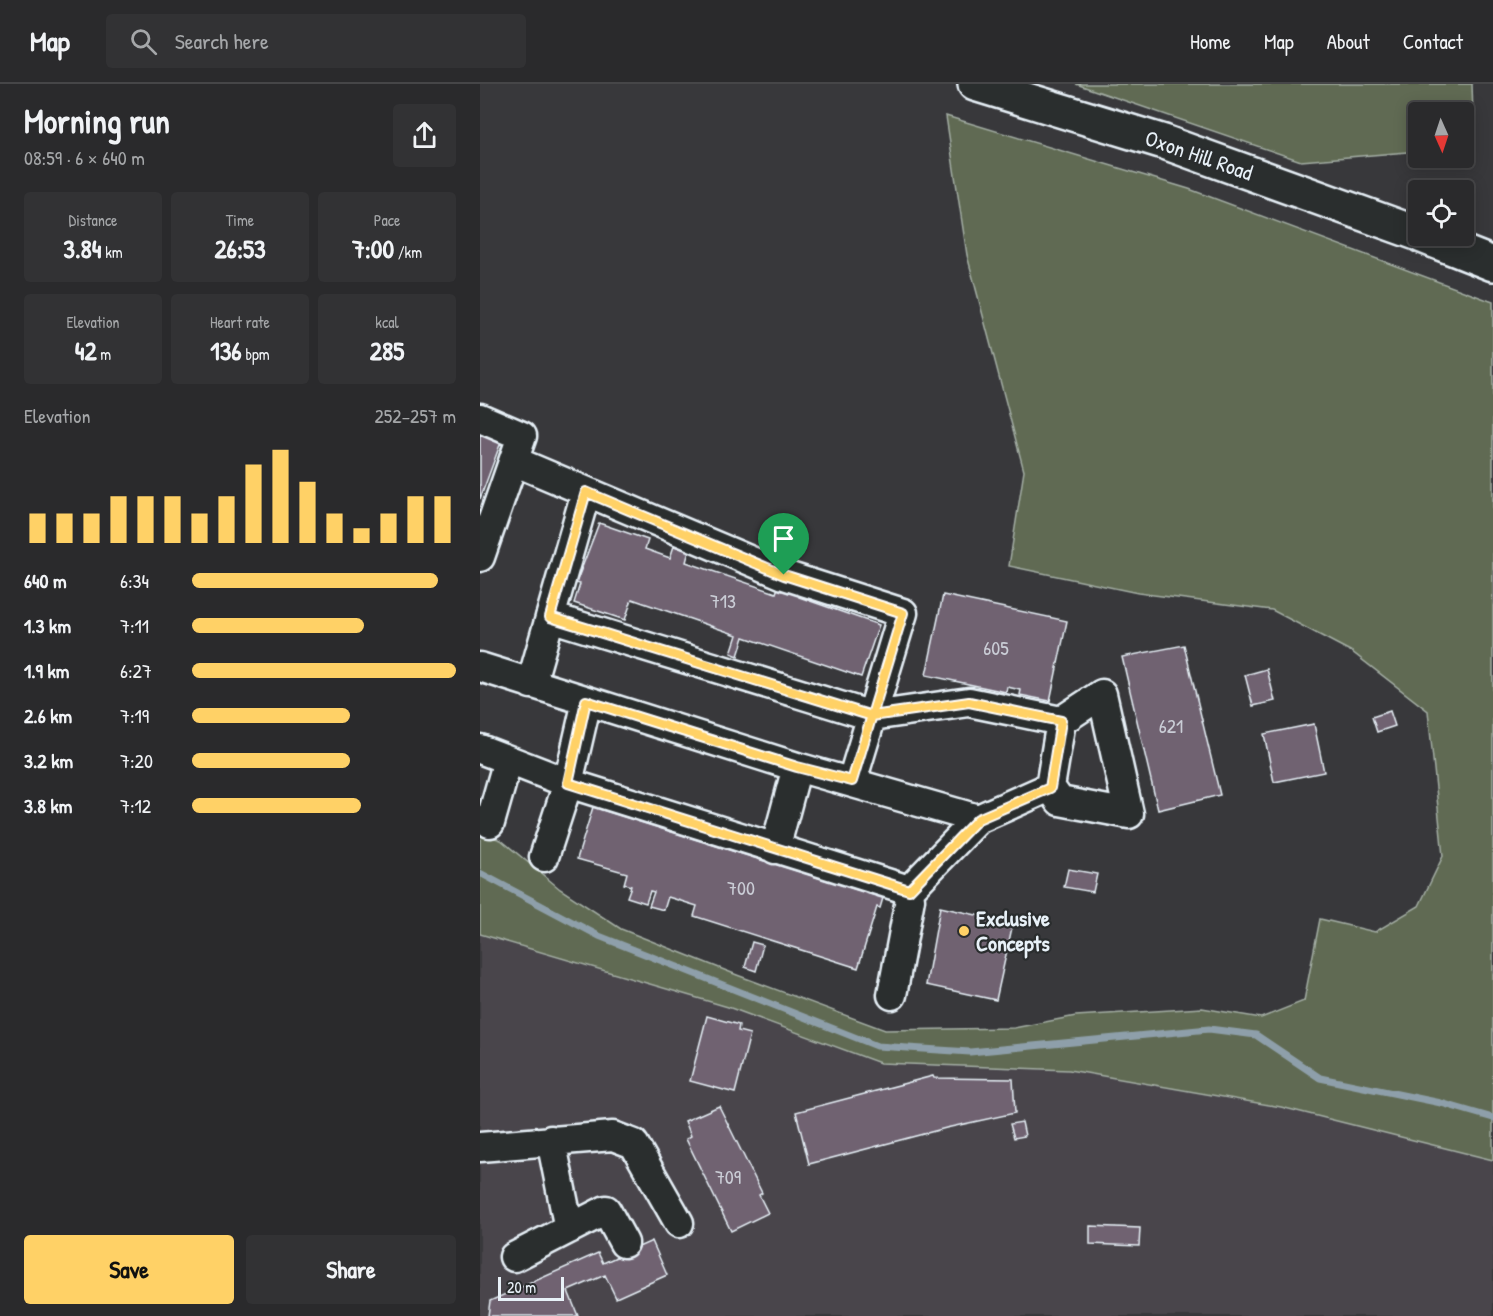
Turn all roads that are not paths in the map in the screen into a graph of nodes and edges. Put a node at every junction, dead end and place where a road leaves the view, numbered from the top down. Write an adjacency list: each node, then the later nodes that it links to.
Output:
1 (975, 84): 2 (main road, Oxon Hill Road)
2 (1408, 231)
3 (1448, 246): 4 (main road, Oxon Hill Road)
4 (1493, 264)
5 (480, 418): 6 (street)
6 (514, 461): 7 (street); 8 (street)
7 (586, 492): 9 (street); 13 (street)
8 (480, 556)
9 (550, 617): 11 (street); 13 (street)
10 (480, 667): 11 (street)
11 (531, 684): 12 (street)
12 (586, 701): 17 (street); 19 (street)
13 (872, 716): 14 (street); 18 (street)
14 (1061, 721): 20 (street); 20 (street)
15 (480, 750): 16 (street)
16 (508, 760): 19 (street); 22 (street)
17 (797, 767): 18 (street); 23 (street)
18 (852, 781): 21 (street)
19 (568, 783): 23 (street); 24 (street)
20 (1050, 788): 21 (street)
21 (978, 819): 25 (street)
22 (490, 823)
23 (775, 849): 25 (street)
24 (544, 857)
25 (909, 890): 26 (street)
26 (892, 995)
27 (551, 1140): 28 (street); 29 (street); 30 (street)
28 (480, 1147)
29 (679, 1223)
30 (569, 1229): 31 (street); 32 (street)
31 (624, 1243)
32 (514, 1257)

